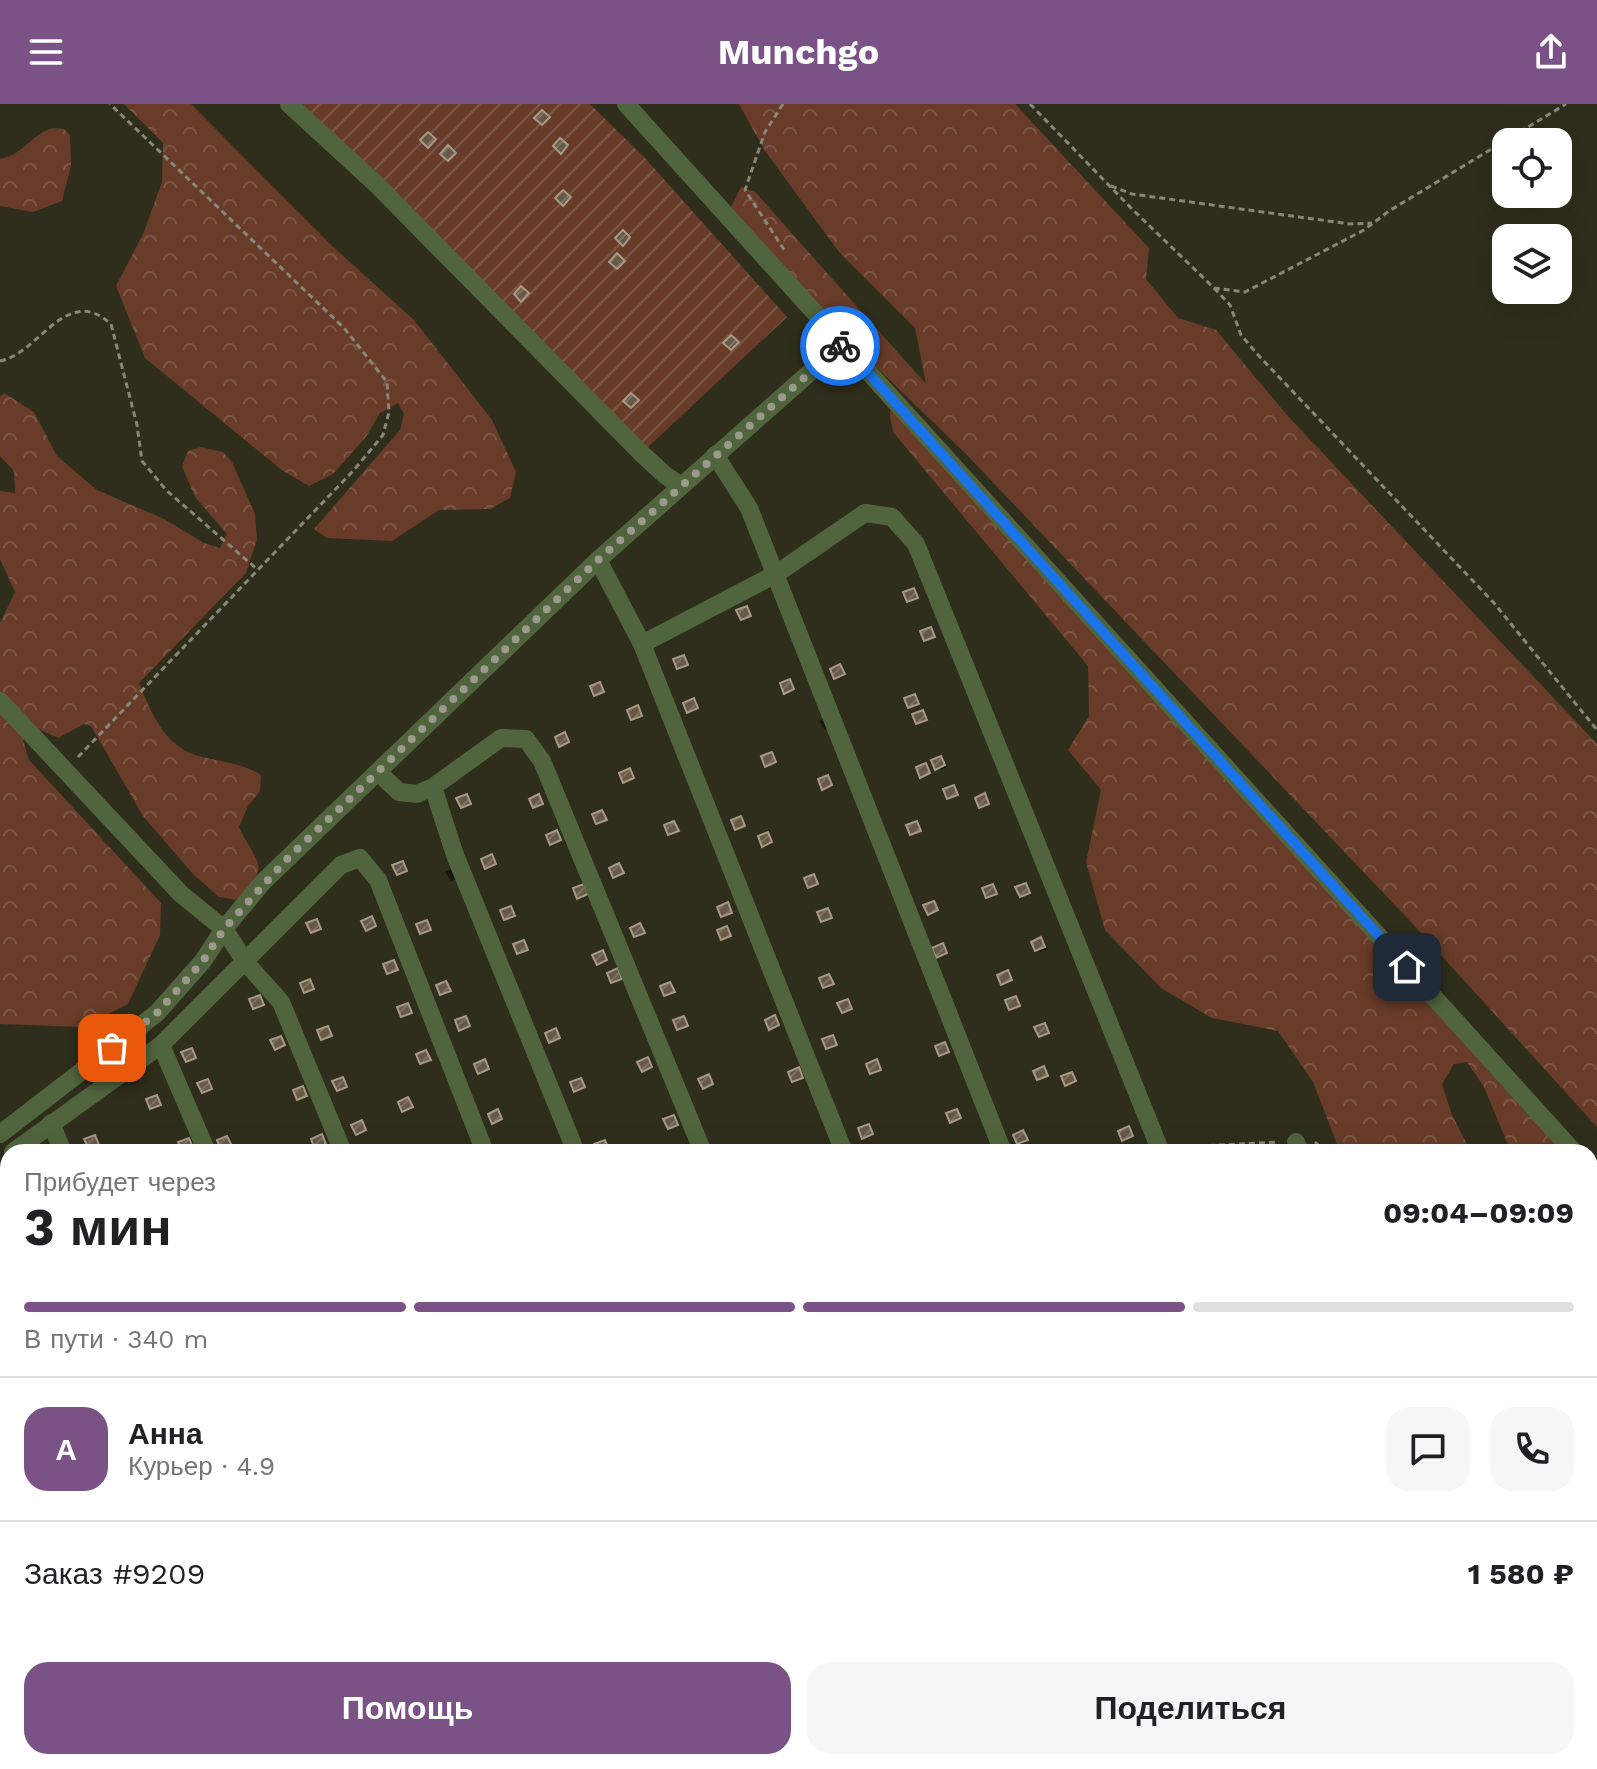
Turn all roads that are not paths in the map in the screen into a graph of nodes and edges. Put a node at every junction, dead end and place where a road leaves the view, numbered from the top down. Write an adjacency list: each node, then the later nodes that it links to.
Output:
1 (289, 104): 5 (street)
2 (626, 104): 3 (street)
3 (842, 344): 4 (street); 27 (street)
4 (715, 455): 5 (street); 7 (street)
5 (681, 486): 6 (street)
6 (598, 560): 8 (street); 10 (street)
7 (776, 574): 8 (street); 25 (street); 26 (street)
8 (642, 644): 24 (street)
9 (0, 701): 12 (street)
10 (378, 772): 11 (street); 12 (street)
11 (433, 787): 22 (street); 23 (street)
12 (224, 929): 13 (street); 16 (street)
13 (246, 963): 14 (street); 20 (street); 21 (street)
14 (161, 1045): 15 (street); 19 (street)
15 (51, 1123): 17 (street); 18 (street)
16 (0, 1134)
17 (23, 1144)
18 (60, 1144)
19 (204, 1144)
20 (340, 1144)
21 (482, 1144)
22 (573, 1144)
23 (700, 1144)
24 (841, 1144)
25 (1000, 1144)
26 (1158, 1144)
27 (1567, 1144)

